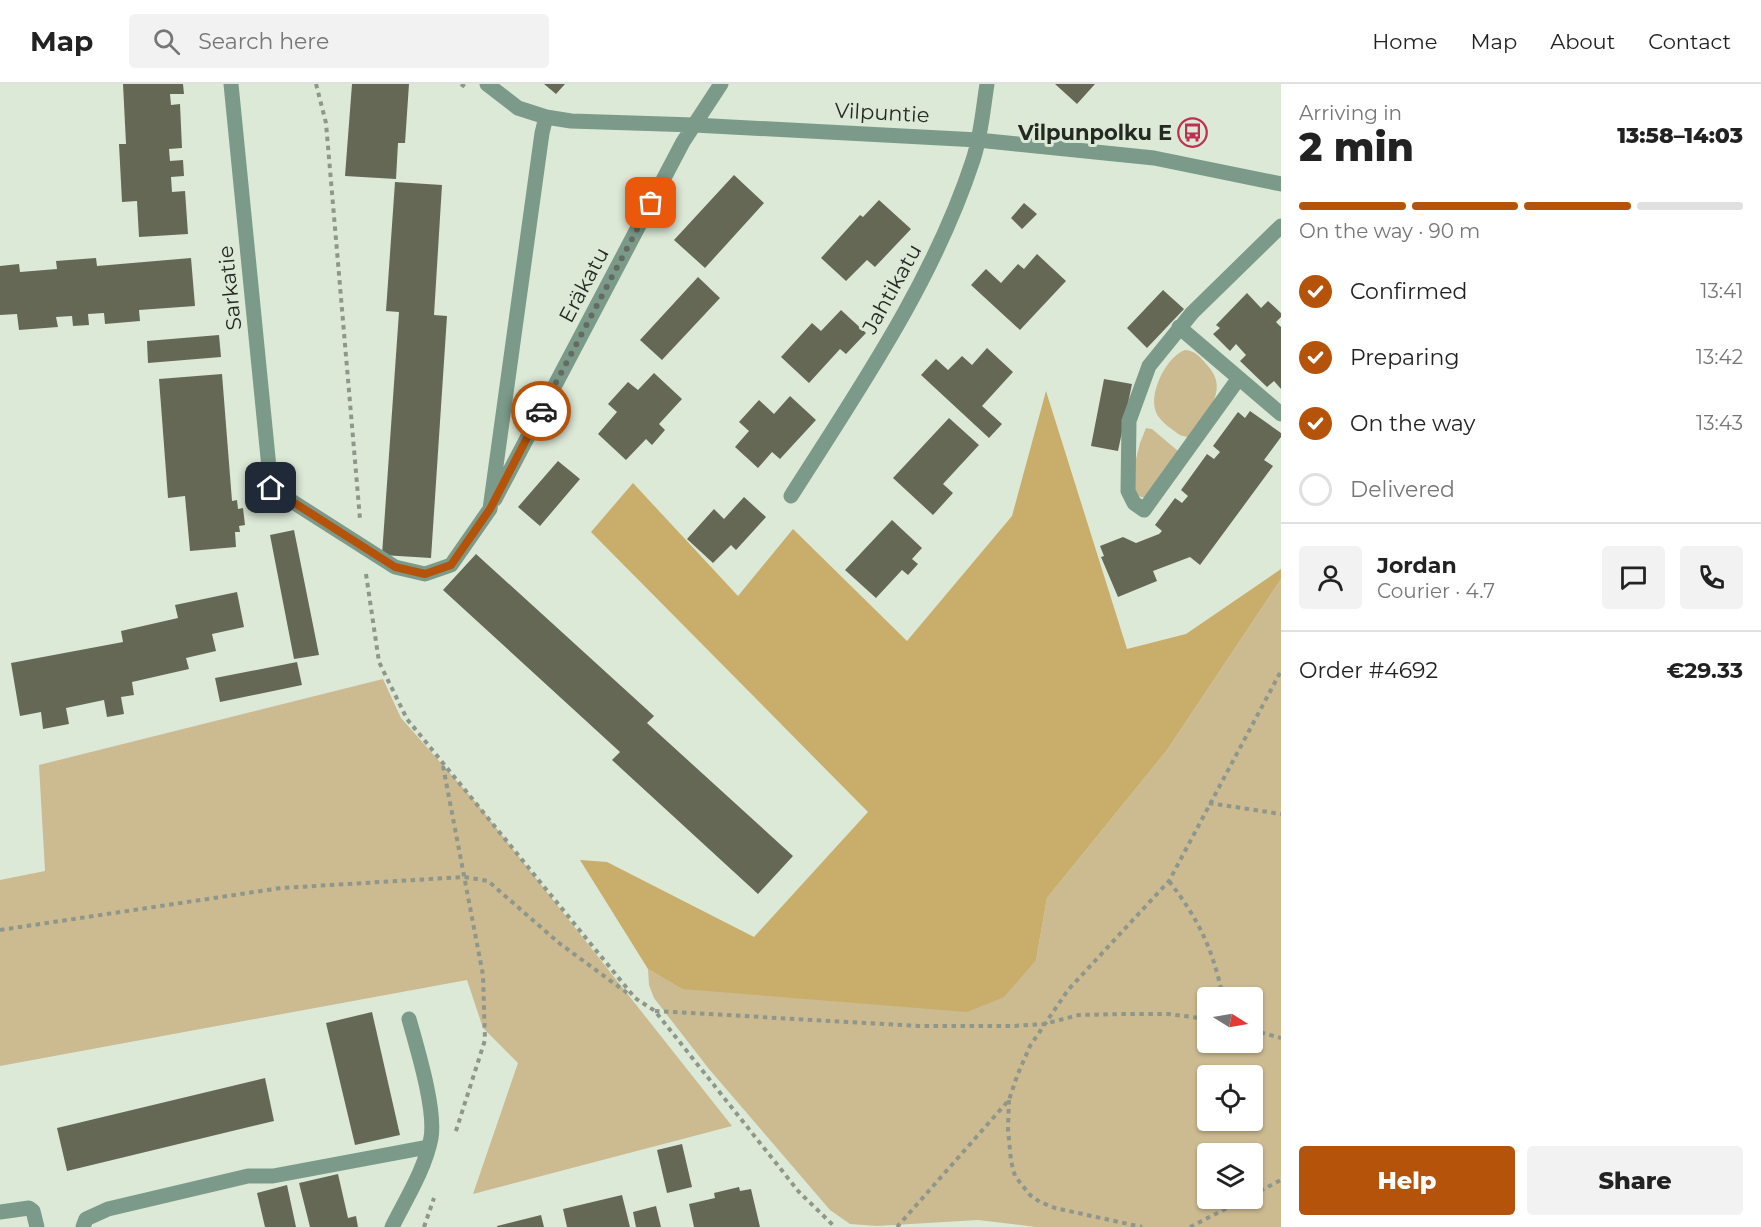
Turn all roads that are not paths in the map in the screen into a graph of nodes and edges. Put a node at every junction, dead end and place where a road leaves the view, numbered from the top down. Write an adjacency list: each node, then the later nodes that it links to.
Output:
1 (231, 84): 13 (street, Sarkatie)
2 (487, 84): 5 (street, Vilpuntie)
3 (721, 84): 6 (street, Eräkatu)
4 (987, 84): 7 (street, Jahtikatu)
5 (546, 117): 6 (street, Vilpuntie); 15 (street)
6 (694, 124): 7 (street, Vilpuntie); 15 (street, Eräkatu)
7 (978, 140): 8 (street, Vilpuntie); 14 (street, Jahtikatu)
8 (1281, 184)
9 (1281, 226): 10 (street)
10 (1179, 327): 11 (street); 11 (street)
11 (1239, 378): 12 (street)
12 (1281, 414)
13 (271, 488): 15 (street, Eräkatu)
14 (791, 496)
15 (490, 509)
16 (409, 1019): 17 (street)
17 (428, 1147): 20 (street); 21 (street)
18 (0, 1212): 19 (street)
19 (37, 1227)
20 (83, 1227)
21 (392, 1227)

